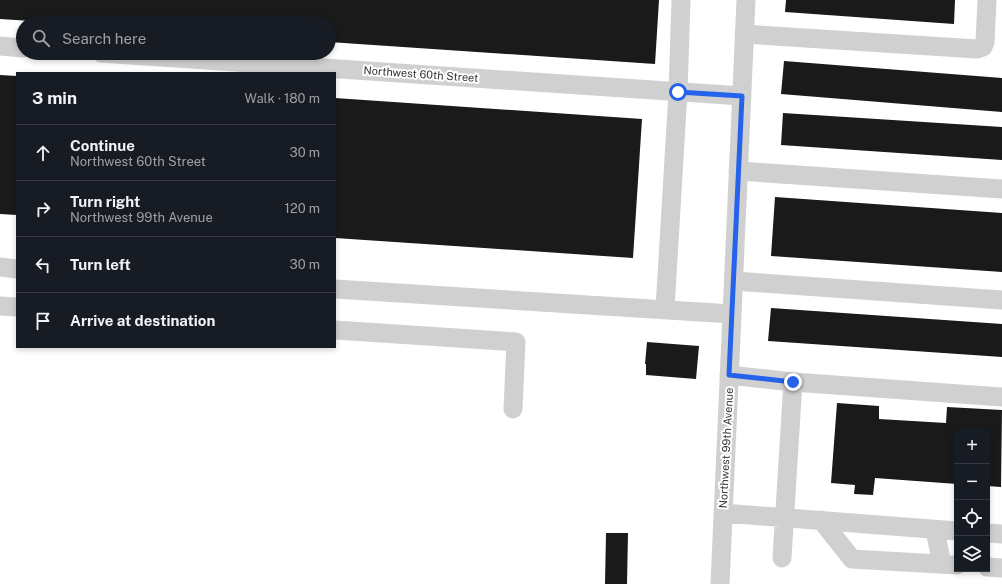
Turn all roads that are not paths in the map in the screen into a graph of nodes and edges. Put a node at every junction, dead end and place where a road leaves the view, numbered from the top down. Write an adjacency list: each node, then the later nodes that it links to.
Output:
1 (681, 0): 8 (street)
2 (746, 0): 4 (street, Northwest 99th Avenue)
3 (987, 0): 4 (street)
4 (744, 34): 9 (street, Northwest 99th Avenue)
5 (0, 46): 6 (street)
6 (16, 47)
7 (205, 60): 8 (street, Northwest 60th Street)
8 (678, 92): 9 (street, Northwest 60th Street); 19 (street)
9 (742, 96): 10 (street, Northwest 99th Avenue)
10 (738, 171): 11 (street); 14 (street, Northwest 99th Avenue)
11 (1002, 189)
12 (0, 268): 13 (street)
13 (16, 269)
14 (734, 280): 16 (street); 20 (street, Northwest 99th Avenue)
15 (336, 289): 19 (street)
16 (1002, 300)
17 (0, 306): 18 (street)
18 (16, 307)
19 (666, 309): 20 (street)
20 (732, 314): 22 (street, Northwest 99th Avenue)
21 (336, 330): 25 (street)
22 (729, 375): 23 (street); 26 (street, Northwest 99th Avenue)
23 (793, 382): 24 (street); 27 (street)
24 (1002, 398)
25 (513, 409)
26 (723, 513): 27 (street); 37 (street, Northwest 99th Avenue)
27 (784, 518): 28 (street); 33 (street)
28 (821, 520): 29 (street); 34 (street)
29 (935, 530): 30 (street); 34 (street)
30 (954, 531)
31 (990, 533): 32 (street)
32 (1002, 534)
33 (782, 558)
34 (949, 564)
35 (990, 567): 36 (street)
36 (1002, 568)
37 (720, 584): 38 (street)
38 (727, 584)

